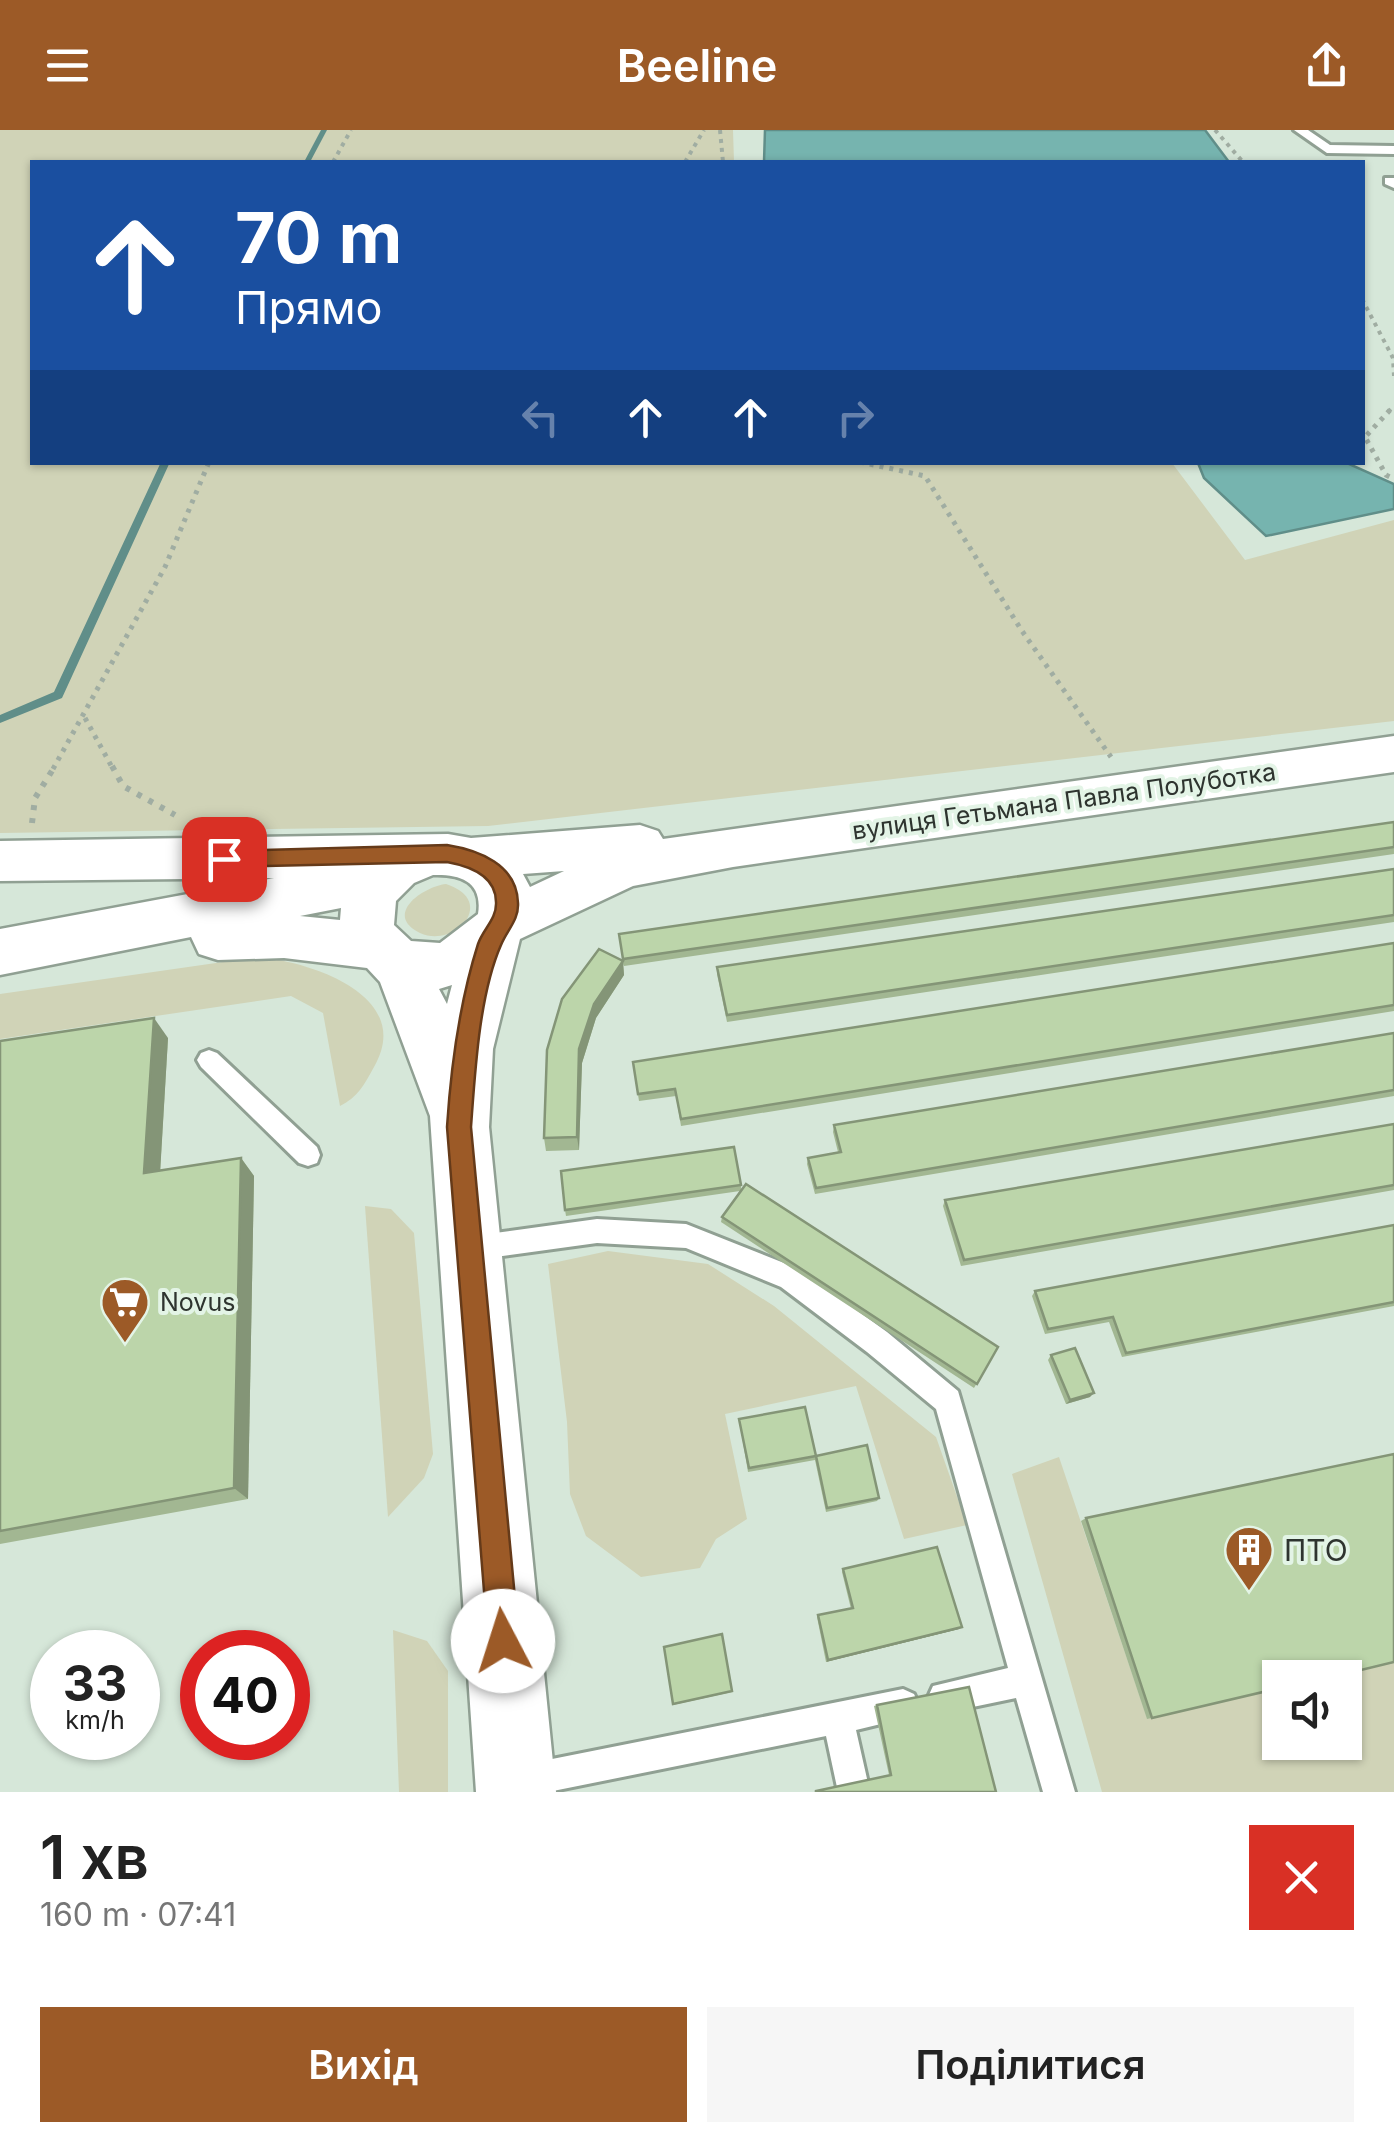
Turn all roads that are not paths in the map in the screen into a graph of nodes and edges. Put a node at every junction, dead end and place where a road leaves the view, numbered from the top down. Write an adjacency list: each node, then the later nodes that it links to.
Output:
1 (1300, 130): 2 (lane)
2 (1394, 150)
3 (1394, 754): 4 (street, вулиця Гетьмана Павла Полуботка)
4 (733, 847): 6 (street, вулиця Гетьмана Павла Полуботка); 7 (street, вулиця Гетьмана Павла Полуботка)
5 (13, 861): 6 (street, вулиця Гетьмана Павла Полуботка)
6 (425, 864): 7 (street); 8 (street); 9 (street)
7 (496, 932): 9 (street); 11 (street)
8 (8, 951): 9 (street)
9 (387, 954): 11 (street)
10 (209, 1060): 12 (lane)
11 (459, 1127): 13 (street)
12 (308, 1155)
13 (469, 1249): 14 (lane); 16 (street)
14 (1027, 1680): 15 (lane); 18 (lane)
15 (838, 1718): 16 (lane); 17 (lane)
16 (515, 1787)
17 (854, 1792)
18 (1059, 1792)

